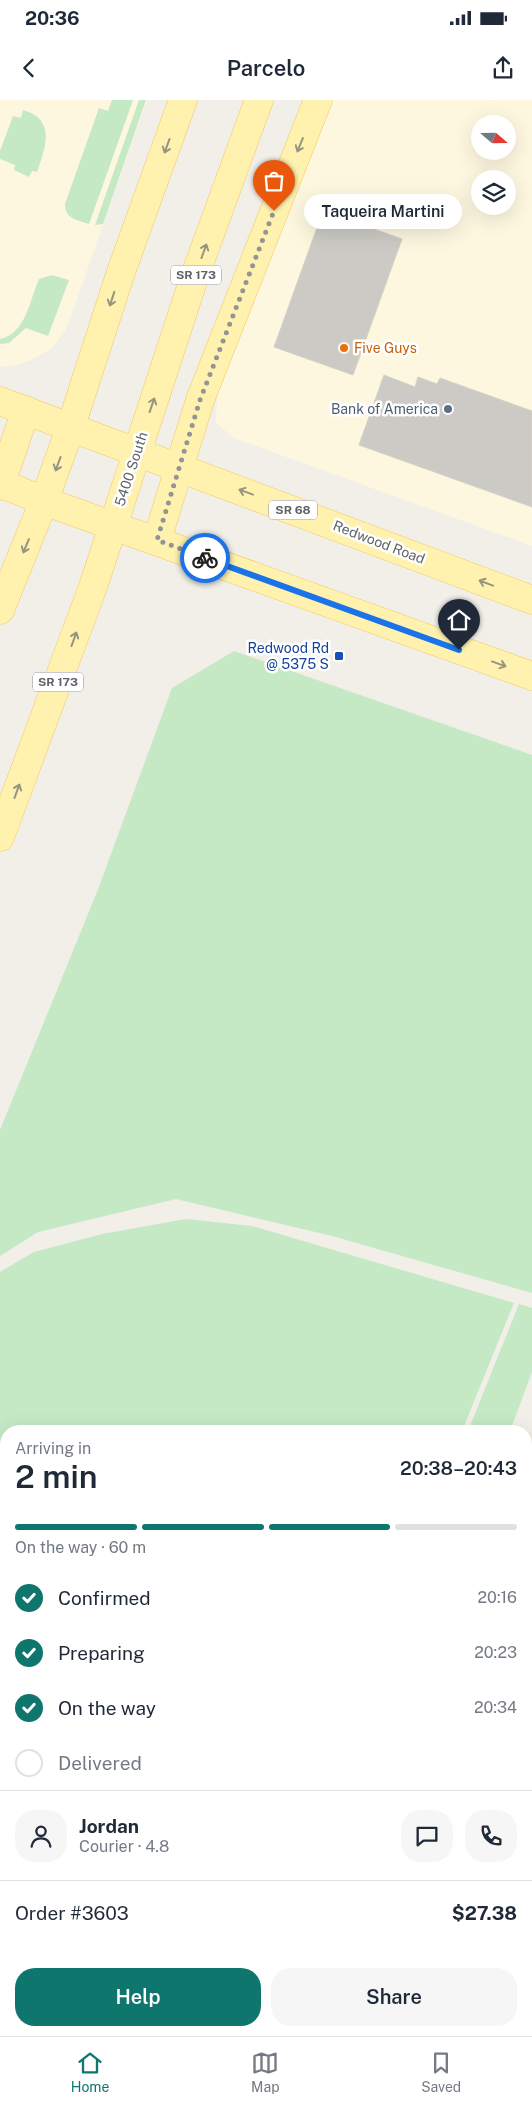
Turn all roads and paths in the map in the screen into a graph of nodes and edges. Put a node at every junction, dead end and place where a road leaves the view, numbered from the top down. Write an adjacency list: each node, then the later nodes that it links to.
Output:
1 (183, 100): 6 (main road, one-way to 6)
2 (259, 100): 7 (main road, 5400 South / SR 173, one-way to 2)
3 (318, 100): 8 (main road, one-way to 8)
4 (0, 401): 5 (main road, Redwood Road / SR 68)
5 (26, 410): 6 (main road, Redwood Road / SR 68); 9 (main road)
6 (71, 426): 7 (main road, Redwood Road / SR 68); 10 (main road, one-way to 10)
7 (137, 451): 8 (main road, Redwood Road / SR 68); 11 (main road, 5400 South / SR 173)
8 (180, 467): 12 (main road); 13 (main road, Redwood Road / SR 68, one-way to 8)
9 (0, 484): 10 (main road)
10 (44, 501): 11 (main road); 14 (main road, one-way to 14)
11 (113, 525): 12 (main road); 16 (main road, 5400 South / SR 173, one-way to 11)
12 (157, 540): 15 (main road, one-way to 15)
13 (532, 600)
14 (0, 610)
15 (532, 676)
16 (0, 837)

